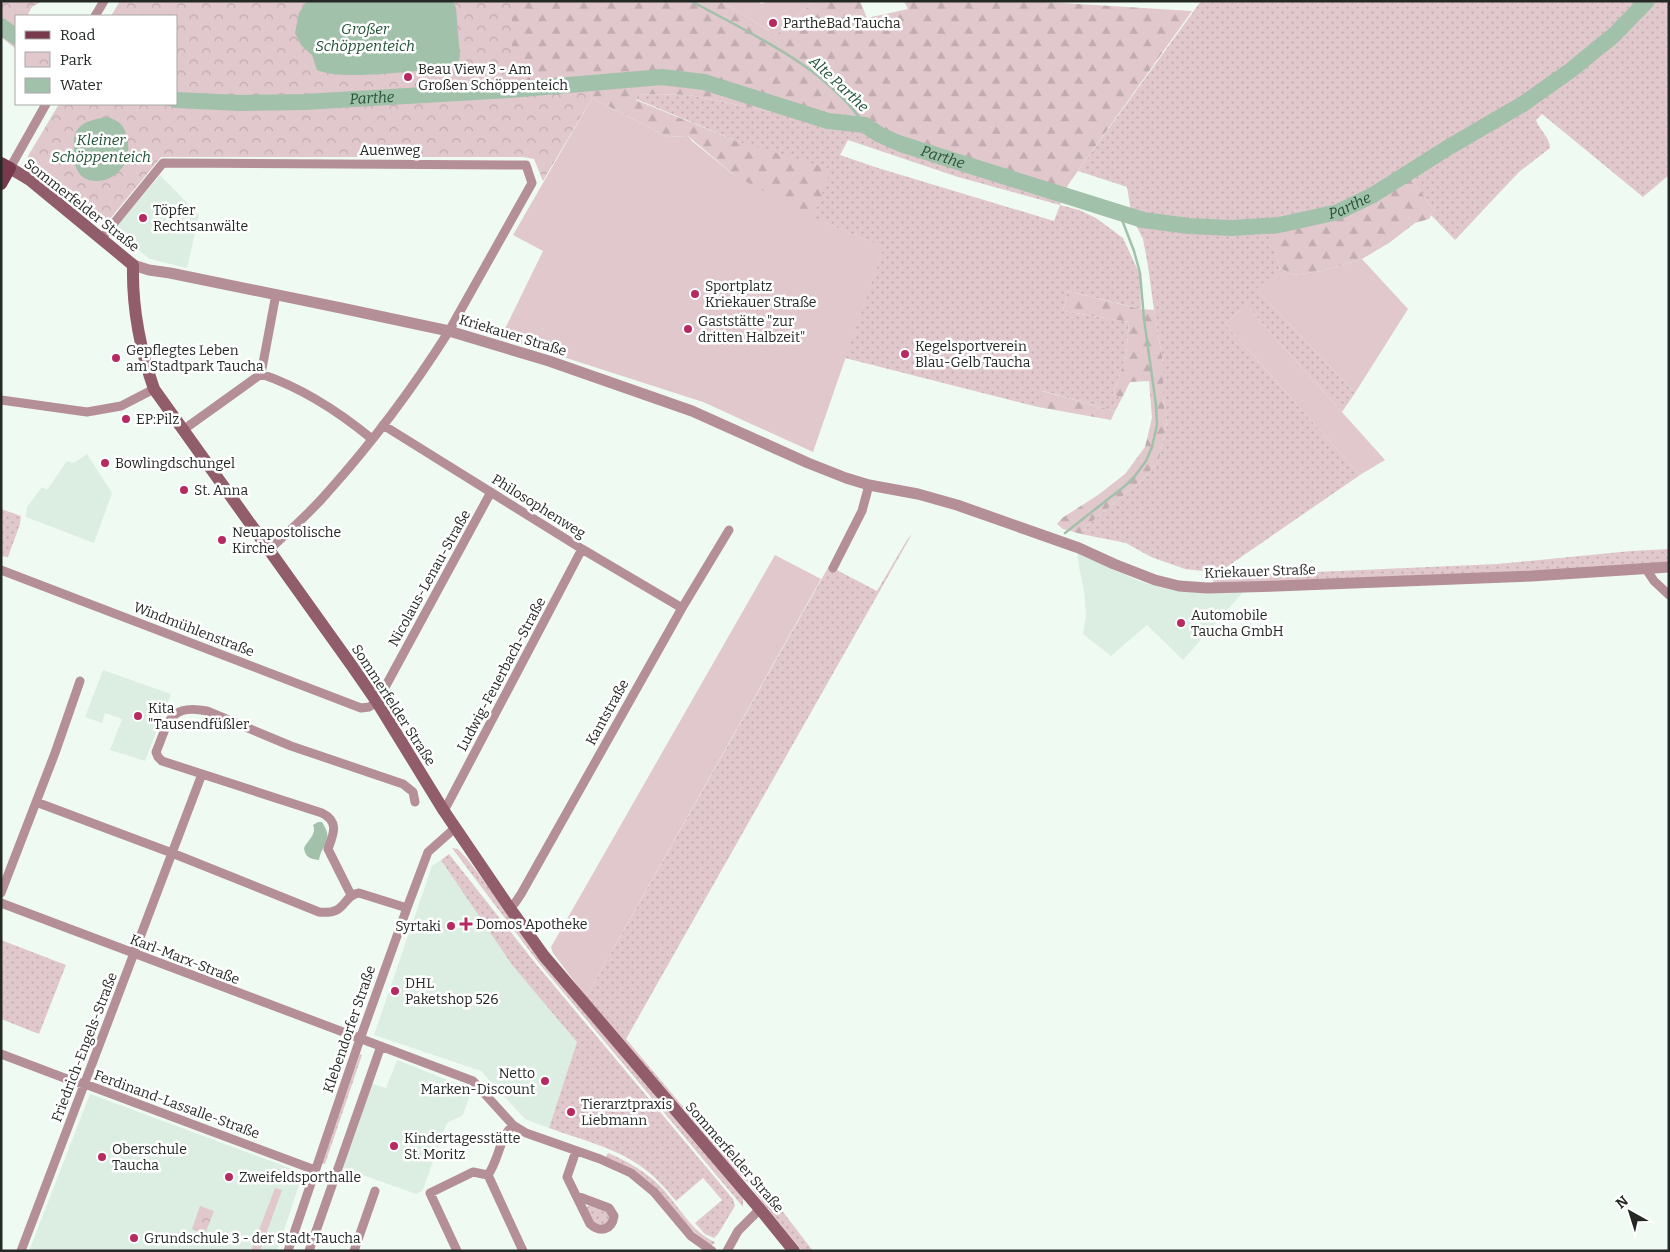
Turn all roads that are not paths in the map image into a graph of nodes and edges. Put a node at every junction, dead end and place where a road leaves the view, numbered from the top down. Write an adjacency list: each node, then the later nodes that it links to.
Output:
1 (104, 1): 2 (street)
2 (96, 15)
3 (45, 105): 4 (street)
4 (6, 165): 5 (main road); 6 (main road, Sommerfelder Straße)
5 (1, 184)
6 (101, 239): 7 (main road, Sommerfelder Straße); 9 (street, Auenweg)
7 (133, 265): 8 (street, Kriekauer Straße); 11 (main road, Sommerfelder Straße)
8 (276, 294): 9 (street, Kriekauer Straße); 10 (street)
9 (449, 331): 13 (street); 16 (street, Kriekauer Straße)
10 (261, 374): 14 (street); 15 (street)
11 (154, 389): 12 (street); 14 (main road, Sommerfelder Straße)
12 (1, 400)
13 (383, 425): 15 (street); 17 (street, Philosophenweg)
14 (183, 430): 19 (main road, Sommerfelder Straße)
15 (372, 439): 19 (street)
16 (869, 485): 22 (street); 23 (street, Kriekauer Straße)
17 (491, 492): 20 (street, Philosophenweg); 28 (street, Nicolaus-Lenau-Straße)
18 (729, 530): 26 (street, Kantstraße)
19 (270, 549): 28 (main road, Sommerfelder Straße)
20 (582, 549): 26 (street, Philosophenweg); 32 (street, Ludwig-Feuerbach-Straße)
21 (1669, 567): 23 (street, Kriekauer Straße)
22 (833, 568)
23 (1646, 569): 25 (street)
24 (1, 570): 28 (street, Windmühlenstraße)
25 (1669, 595)
26 (682, 608): 38 (street, Kantstraße)
27 (80, 681): 30 (street)
28 (377, 702): 32 (main road, Sommerfelder Straße)
29 (202, 774): 31 (street); 34 (street, Friedrich-Engels-Straße); 36 (street)
30 (36, 802): 34 (street); 35 (street)
31 (416, 802)
32 (444, 811): 33 (main road, Sommerfelder Straße)
33 (456, 828): 38 (main road, Sommerfelder Straße); 39 (street, Klebendorfer Straße)
34 (172, 853): 36 (street); 40 (street, Friedrich-Engels-Straße)
35 (1, 893)
36 (351, 895): 39 (street)
37 (1, 904): 40 (street, Karl-Marx-Straße)
38 (509, 907): 51 (main road, Sommerfelder Straße)
39 (407, 908): 41 (street, Klebendorfer Straße)
40 (134, 954): 41 (street, Karl-Marx-Straße); 44 (street, Friedrich-Engels-Straße)
41 (360, 1039): 42 (street, Karl-Marx-Straße); 47 (street, Klebendorfer Straße)
42 (381, 1046): 45 (street, Karl-Marx-Straße); 54 (street)
43 (1, 1054): 44 (street, Ferdinand-Lassalle-Straße)
44 (85, 1084): 47 (street, Ferdinand-Lassalle-Straße); 52 (street, Friedrich-Engels-Straße)
45 (513, 1125): 46 (street); 48 (street)
46 (576, 1151): 50 (street); 58 (street)
47 (316, 1170): 53 (street, Klebendorfer Straße)
48 (488, 1175): 56 (street); 57 (street)
49 (376, 1191): 55 (street)
50 (577, 1196)
51 (760, 1209): 59 (street); 60 (main road, Sommerfelder Straße)
52 (21, 1251)
53 (288, 1251)
54 (309, 1251)
55 (354, 1251)
56 (457, 1251)
57 (523, 1251)
58 (712, 1251)
59 (727, 1251)
60 (794, 1251)

